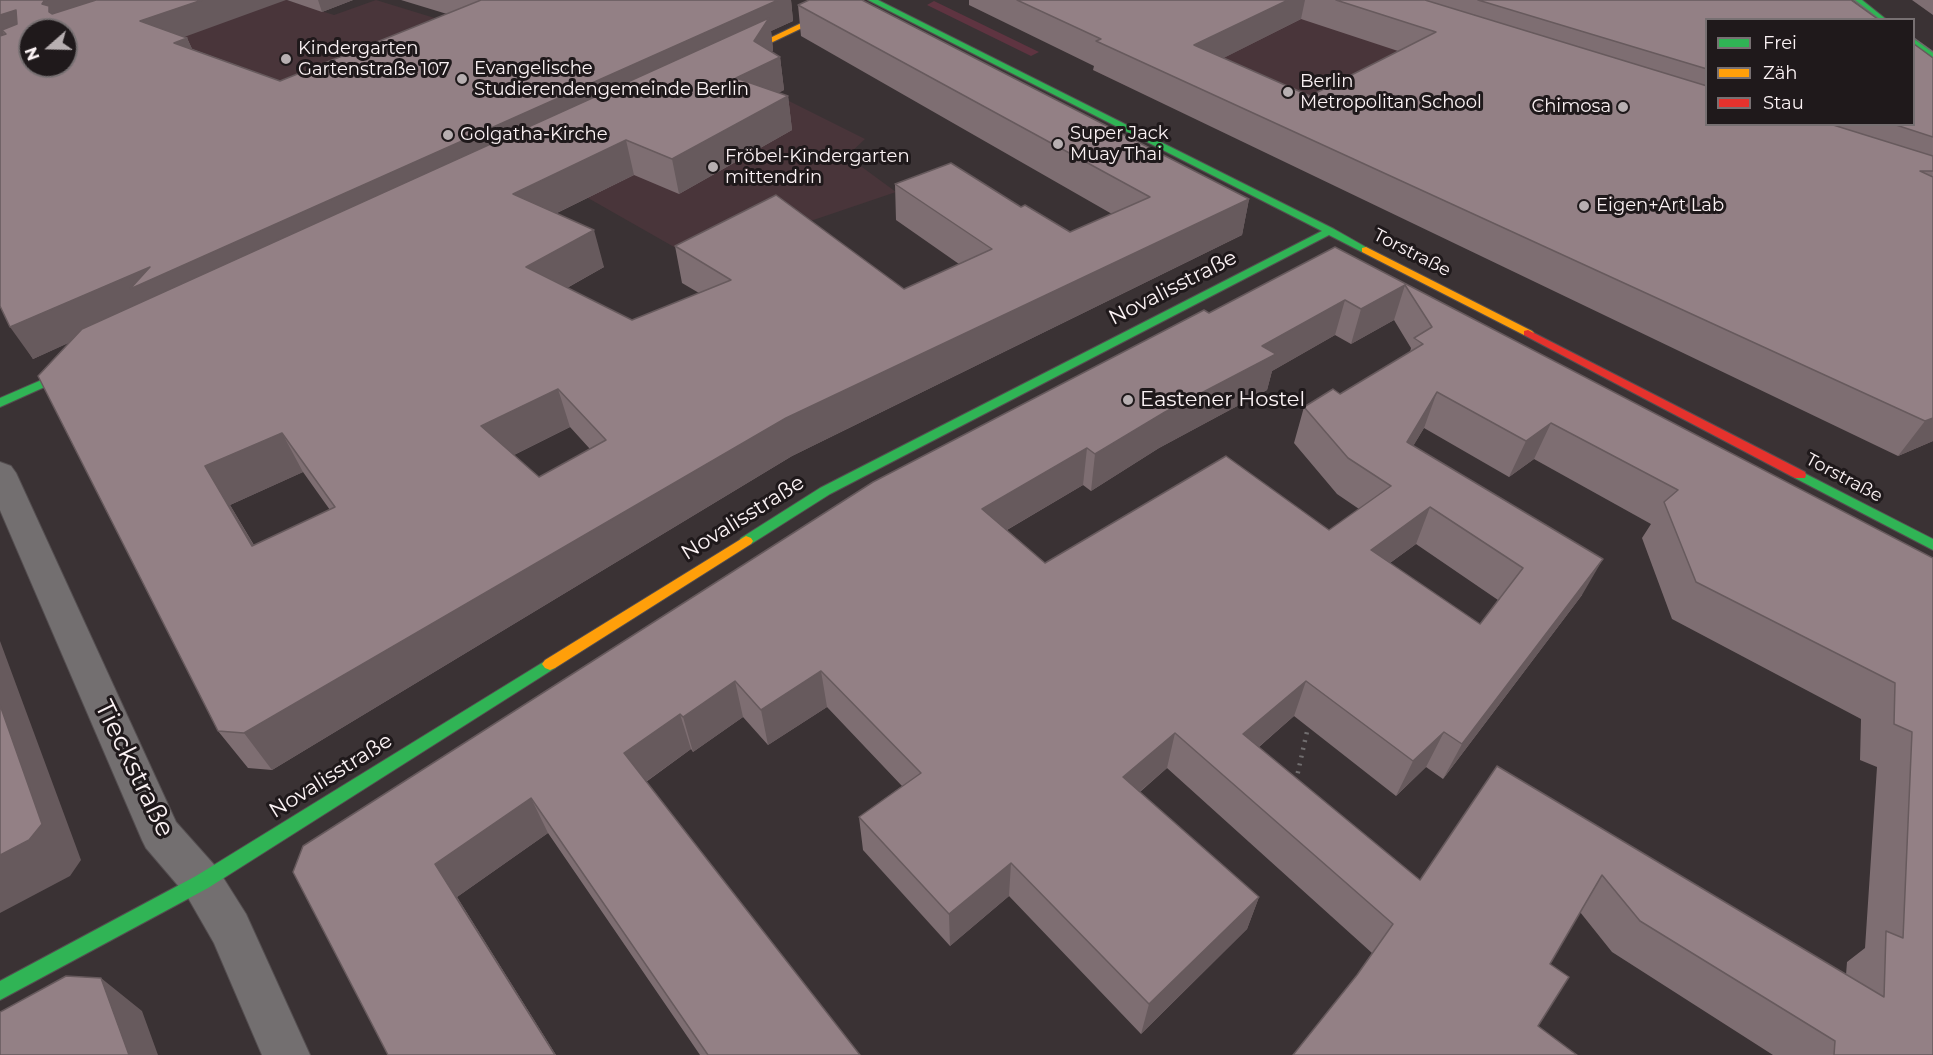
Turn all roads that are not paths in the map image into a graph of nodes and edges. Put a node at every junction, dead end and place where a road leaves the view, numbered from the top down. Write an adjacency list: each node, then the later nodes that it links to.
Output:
1 (867, 0): 7 (street)
2 (872, 0): 8 (street, Torstraße)
3 (1857, 0): 4 (street)
4 (1881, 18)
5 (1915, 42): 6 (street)
6 (1933, 56)
7 (717, 65)
8 (1329, 231): 12 (street, Torstraße); 13 (street, Novalisstraße)
9 (98, 358): 10 (street)
10 (0, 403)
11 (0, 473): 13 (street, Tieckstraße)
12 (1933, 545)
13 (202, 882): 14 (street, Novalisstraße); 15 (street, Tieckstraße)
14 (0, 991)
15 (286, 1055)

